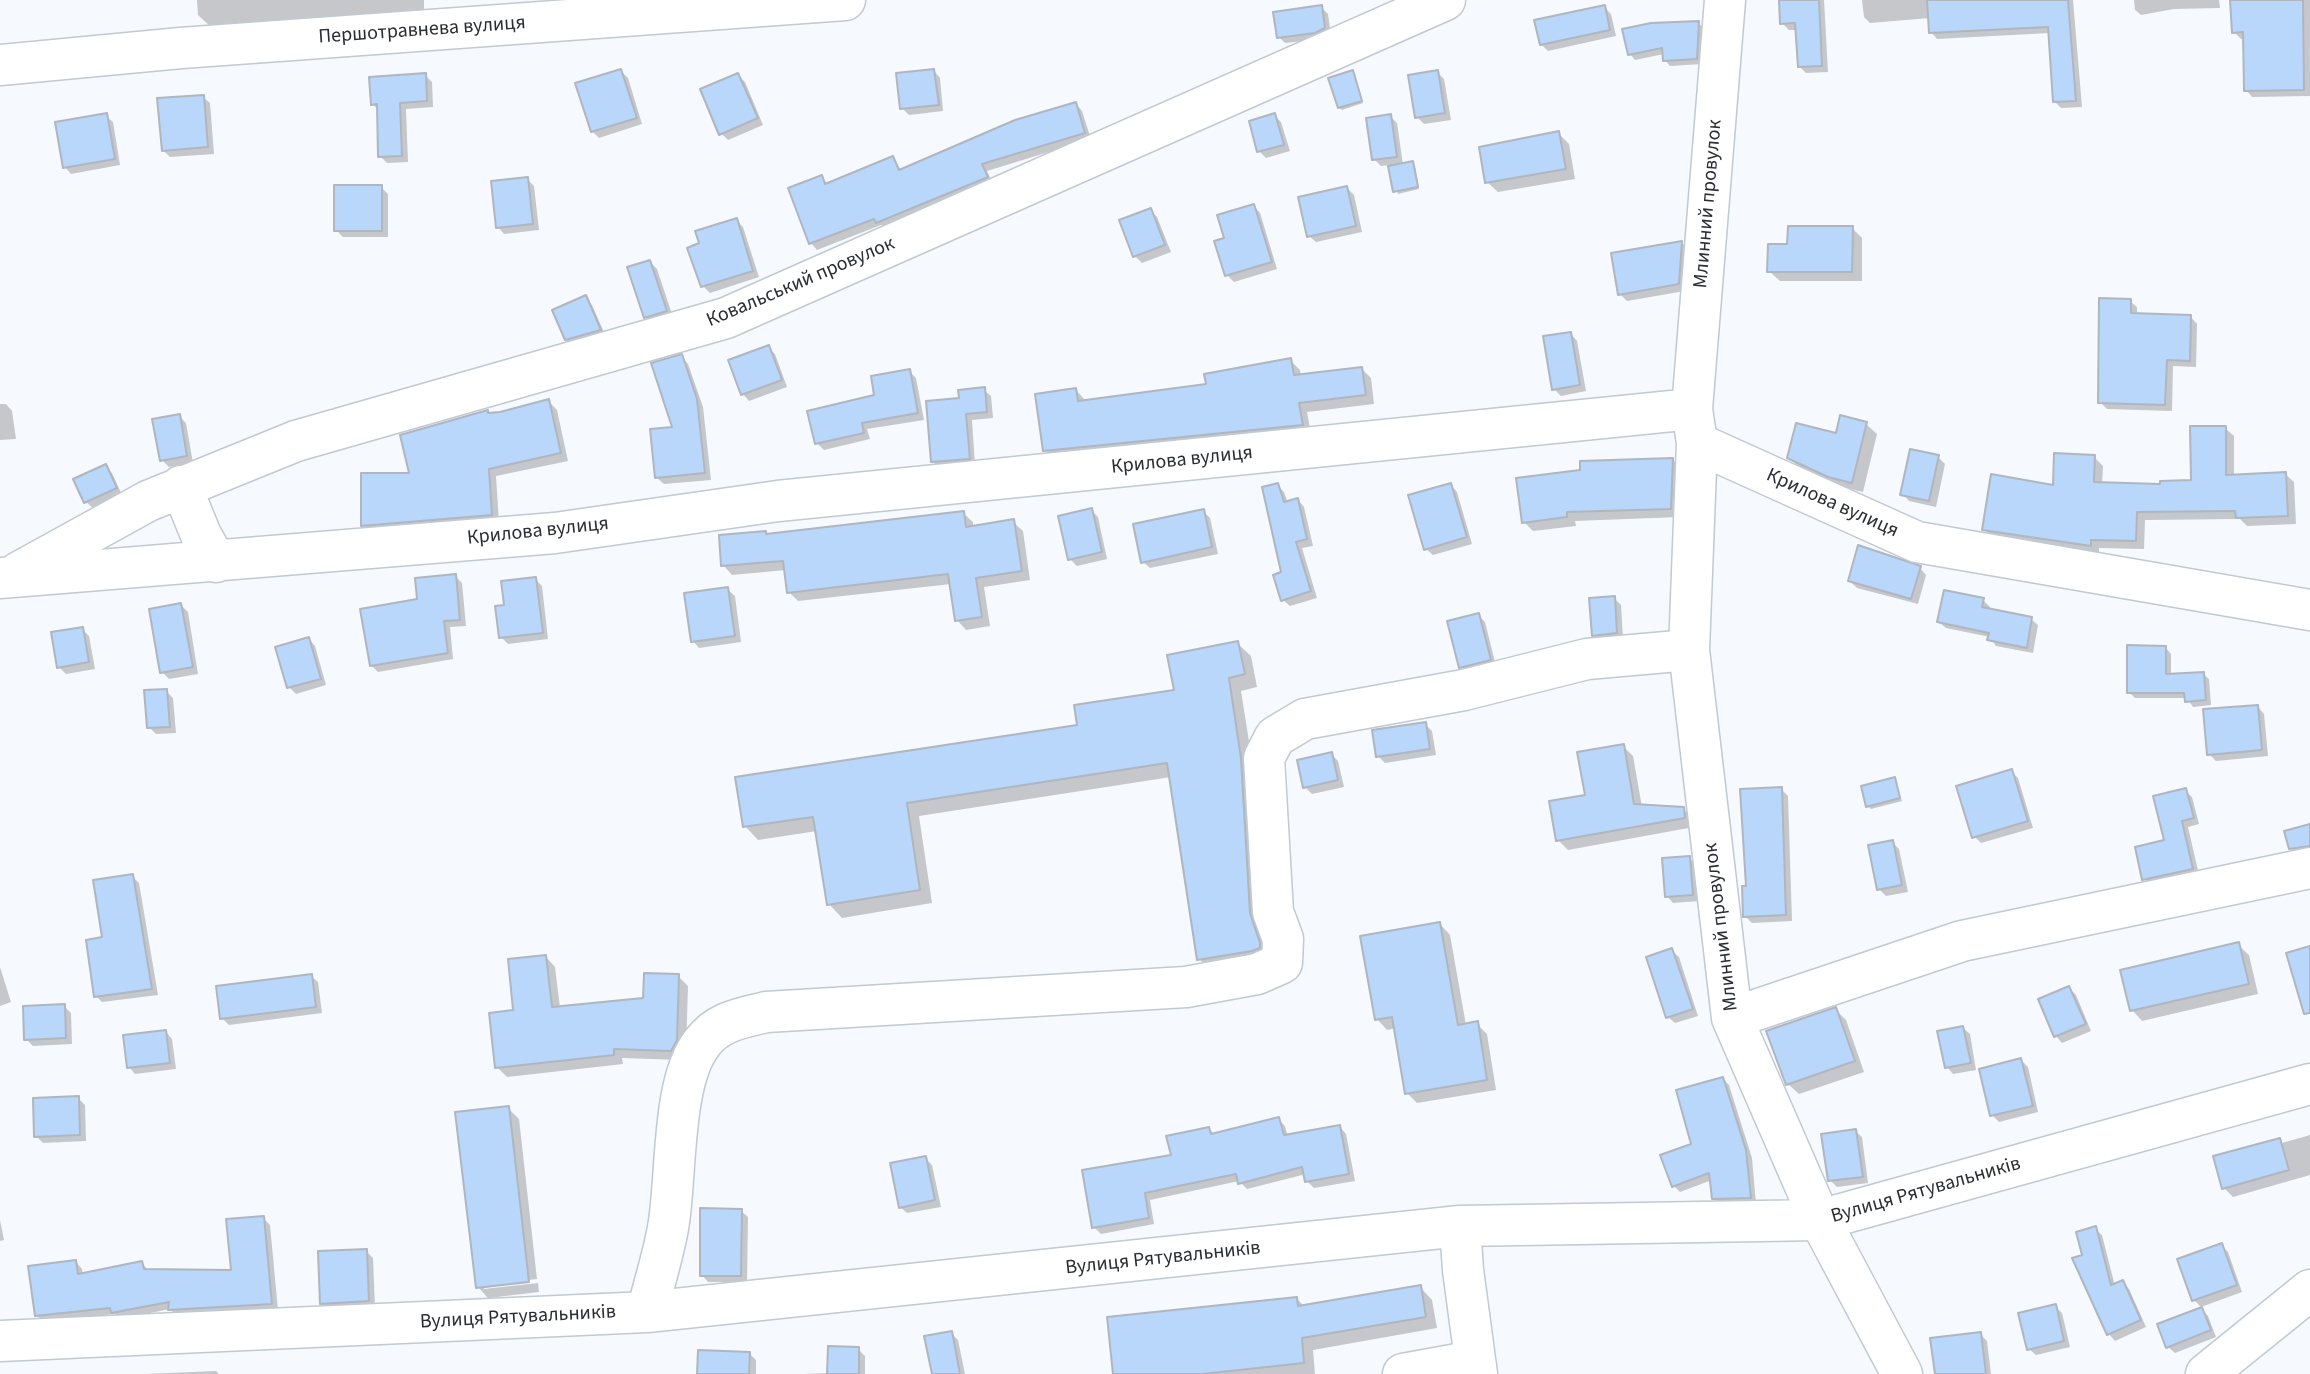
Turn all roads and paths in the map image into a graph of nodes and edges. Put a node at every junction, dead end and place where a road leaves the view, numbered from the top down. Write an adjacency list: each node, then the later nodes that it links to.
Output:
1 (845, 0): 4 (street, Першотравнева вулиця)
2 (1445, 0): 6 (street, Ковальський провулок)
3 (1725, 0): 5 (street, Млинний провулок)
4 (0, 65)
5 (1694, 426): 7 (street, Крилова вулиця); 9 (street, Крилова вулиця); 10 (street, Млинний провулок)
6 (181, 486): 7 (street); 8 (street, Ковальський провулок)
7 (216, 562): 8 (street, Крилова вулиця)
8 (4, 578)
9 (2310, 610)
10 (1689, 650): 12 (street, Млинний провулок); 17 (street)
11 (2310, 868): 12 (street)
12 (1732, 1018): 14 (street, Млинний провулок)
13 (2310, 1084): 14 (street, Вулиця Рятувальників)
14 (1820, 1220): 15 (street, Вулиця Рятувальників); 21 (street, Млинний провулок)
15 (1460, 1226): 17 (street, Вулиця Рятувальників); 19 (street)
16 (2310, 1290): 22 (street)
17 (647, 1312): 18 (street, Вулиця Рятувальників)
18 (0, 1341)
19 (1476, 1368): 20 (street)
20 (1403, 1374)
21 (1902, 1374)
22 (2206, 1374)

